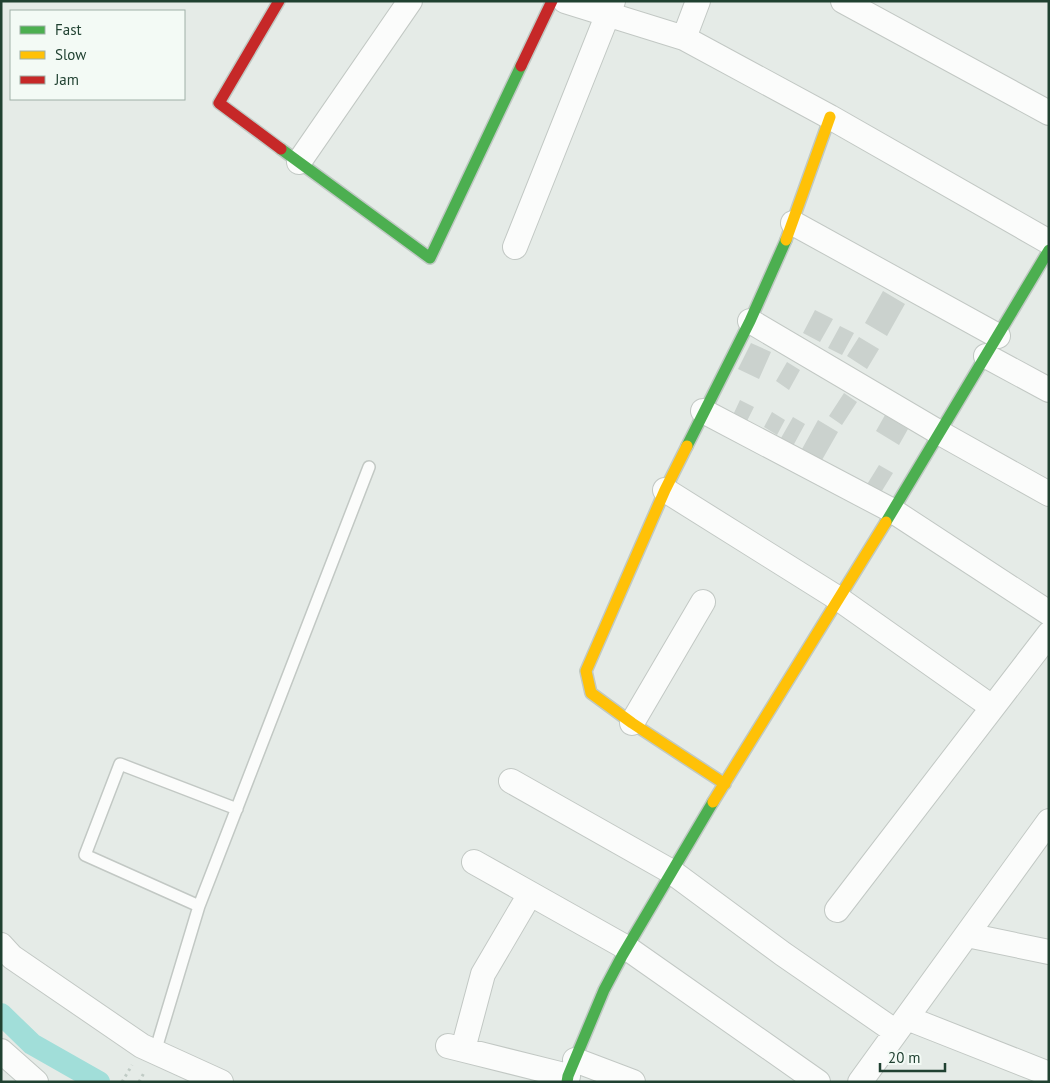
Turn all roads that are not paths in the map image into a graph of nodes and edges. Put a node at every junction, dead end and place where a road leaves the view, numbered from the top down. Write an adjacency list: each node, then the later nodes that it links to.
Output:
1 (279, 1): 11 (street)
2 (410, 1): 11 (street)
3 (552, 1): 11 (street)
4 (565, 1): 7 (street)
5 (698, 1): 8 (street)
6 (843, 1): 9 (street)
7 (610, 8): 8 (street); 14 (street)
8 (684, 38): 10 (street)
9 (1049, 113)
10 (830, 117): 12 (street); 13 (street)
11 (298, 162)
12 (793, 224): 16 (street); 17 (street)
13 (1049, 242)
14 (515, 246)
15 (1049, 250): 17 (street)
16 (750, 321): 20 (street); 21 (street)
17 (998, 336): 18 (street)
18 (986, 356): 19 (street); 21 (street)
19 (1049, 390)
20 (703, 411): 23 (street); 25 (street)
21 (940, 433): 24 (street); 25 (street)
22 (369, 468): 34 (lane)
23 (664, 490): 26 (street); 31 (street)
24 (1049, 494)
25 (893, 511): 26 (street); 28 (street)
26 (839, 599): 30 (street); 33 (street)
27 (703, 602): 31 (street)
28 (1049, 613)
29 (1048, 637): 30 (street)
30 (992, 707): 40 (street)
31 (632, 723): 33 (street)
32 (511, 781): 37 (street)
33 (725, 784): 37 (street)
34 (237, 809): 39 (lane); 39 (lane)
35 (1048, 823): 41 (street)
36 (474, 862): 38 (street)
37 (672, 872): 43 (street); 45 (street)
38 (530, 894): 43 (street); 48 (street)
39 (199, 906): 47 (lane)
40 (837, 910)
41 (967, 935): 44 (street); 45 (street)
42 (1, 945): 47 (street)
43 (627, 948): 48 (street); 53 (street)
44 (1049, 952)
45 (901, 1025): 49 (street); 54 (street)
46 (1, 1051): 50 (street)
47 (146, 1054): 51 (street)
48 (570, 1073): 52 (street)
49 (1049, 1076): 55 (street)
50 (36, 1082)
51 (221, 1082)
52 (633, 1082)
53 (818, 1082)
54 (860, 1082)
55 (1047, 1082)

